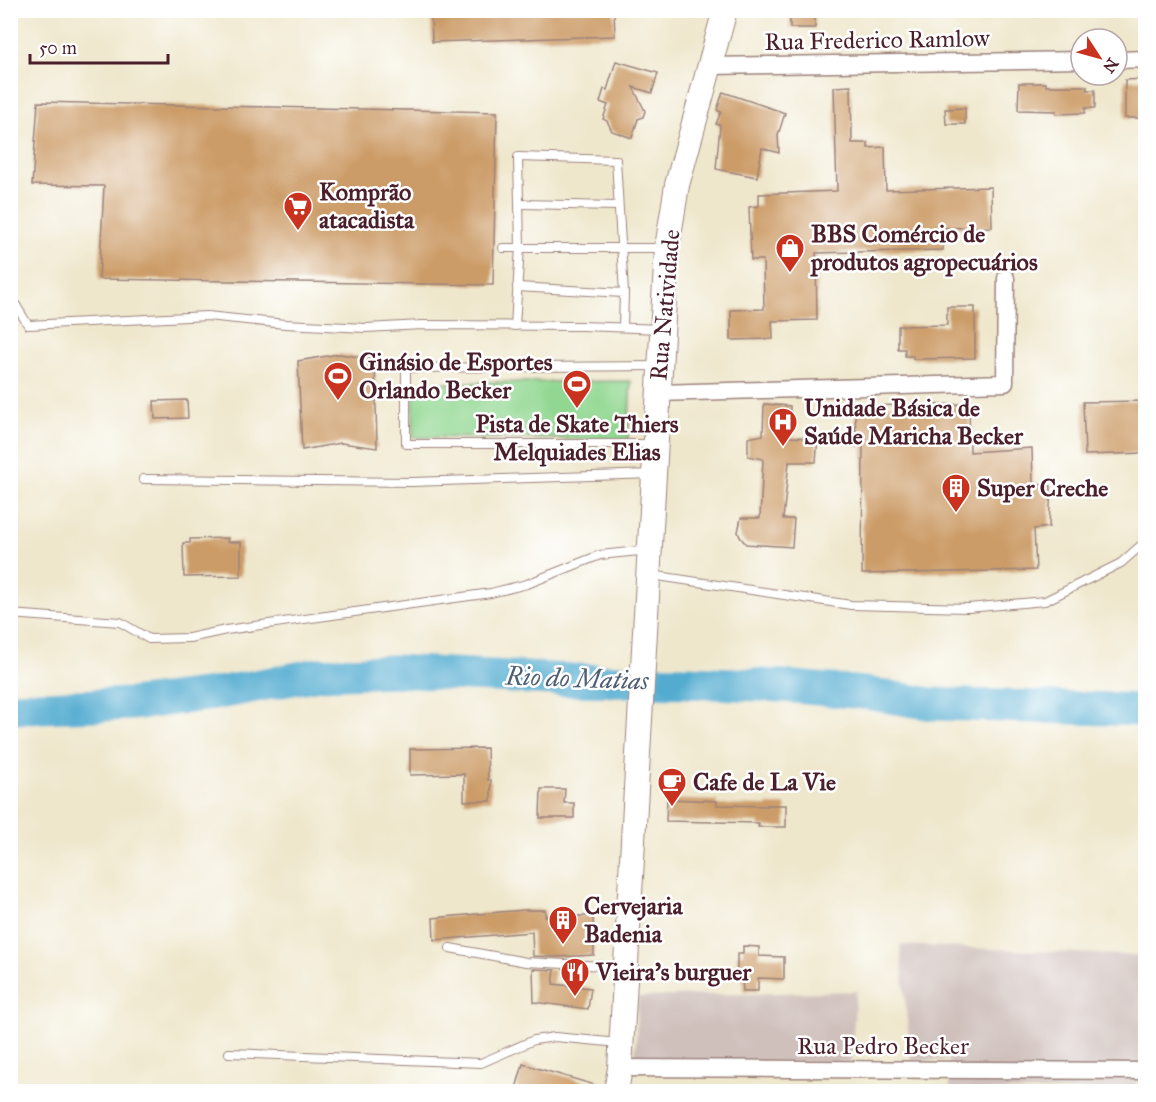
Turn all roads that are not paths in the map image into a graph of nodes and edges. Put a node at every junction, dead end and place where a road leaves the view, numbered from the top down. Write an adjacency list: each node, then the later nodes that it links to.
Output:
1 (725, 10): 5 (main road, Rua Natividade)
2 (1146, 59): 4 (street)
3 (1069, 60): 5 (street, Rua Frederico Ramlow)
4 (1129, 60)
5 (709, 66): 11 (main road, Rua Natividade)
6 (520, 204): 7 (lane); 7 (lane); 8 (lane)
7 (617, 206): 10 (lane)
8 (520, 247): 9 (lane); 10 (lane); 13 (lane)
9 (503, 248)
10 (621, 248): 11 (lane); 14 (lane)
11 (667, 248): 18 (main road, Rua Natividade)
12 (1006, 278): 20 (street)
13 (517, 287): 14 (lane); 16 (lane)
14 (624, 293): 17 (lane)
15 (14, 302): 16 (lane)
16 (515, 326): 17 (lane)
17 (623, 327): 18 (lane)
18 (661, 329): 19 (main road, Rua Natividade)
19 (659, 366): 20 (main road, Rua Natividade); 21 (lane)
20 (658, 393): 21 (main road, Rua Natividade)
21 (655, 444): 22 (main road, Rua Natividade)
22 (653, 474): 23 (lane); 25 (main road, Rua Natividade)
23 (143, 478)
24 (1146, 541): 26 (lane)
25 (649, 549): 26 (main road, Rua Natividade); 27 (lane)
26 (648, 575): 29 (main road, Rua Natividade)
27 (10, 614)
28 (450, 948): 29 (lane)
29 (626, 967): 30 (main road, Rua Natividade)
30 (621, 1043): 31 (lane); 32 (main road, Rua Natividade)
31 (229, 1053)
32 (620, 1068): 33 (street, Rua Pedro Becker); 34 (main road, Rua Natividade)
33 (1146, 1071)
34 (616, 1092)

